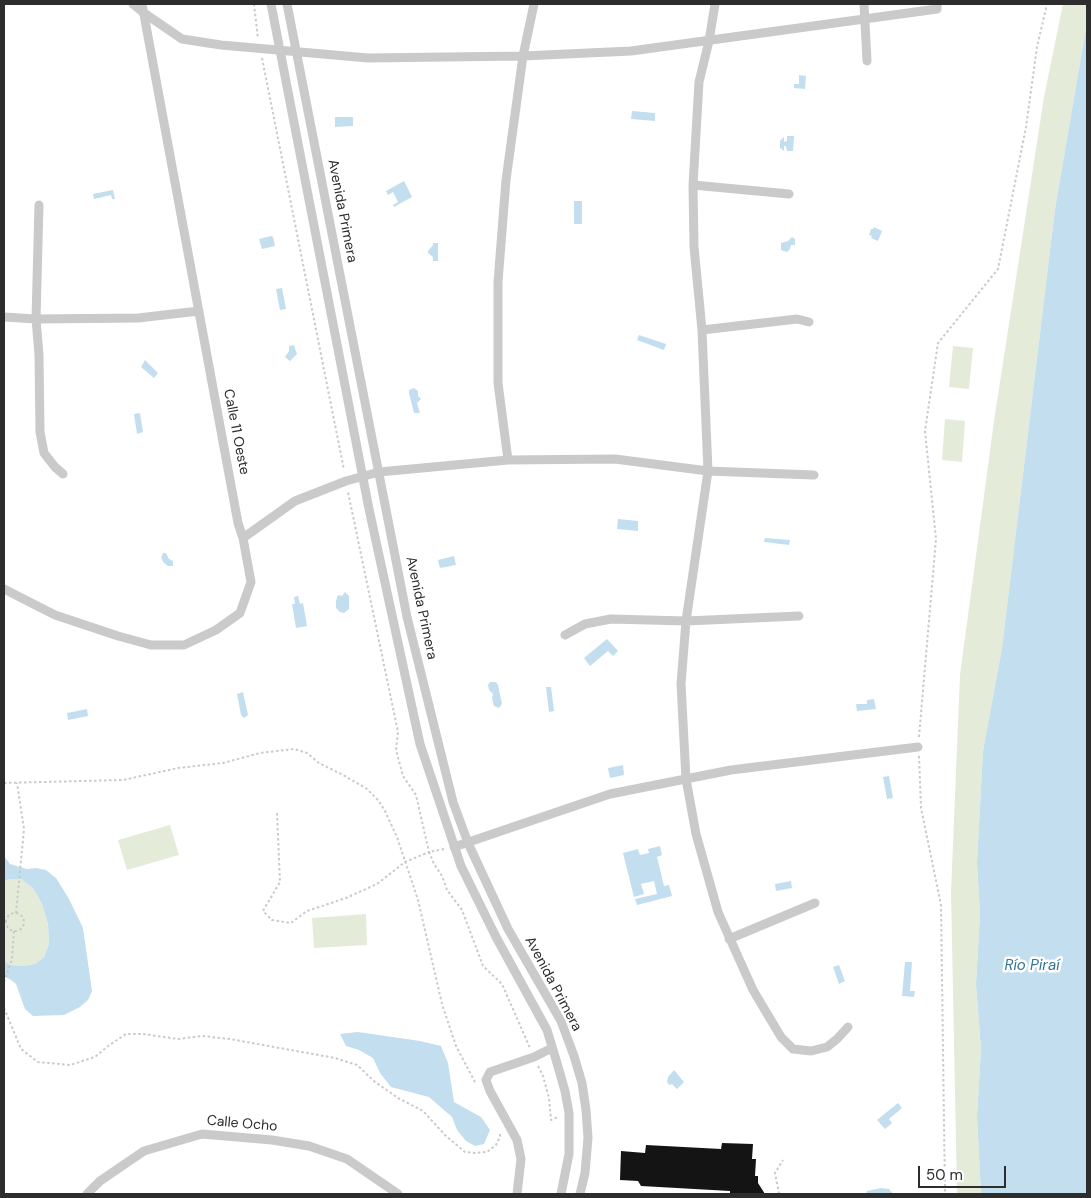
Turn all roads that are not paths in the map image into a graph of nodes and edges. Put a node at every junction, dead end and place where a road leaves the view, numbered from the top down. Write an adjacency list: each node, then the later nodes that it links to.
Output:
1 (133, 4): 9 (street)
2 (142, 4): 9 (street, Calle 11 Oeste)
3 (271, 4): 12 (street, Avenida Primera)
4 (287, 4): 13 (street, Avenida Primera)
5 (534, 4): 14 (street)
6 (715, 4): 11 (street)
7 (864, 4): 10 (street)
8 (937, 4): 10 (street)
9 (144, 13): 12 (street); 19 (street, Calle 11 Oeste)
10 (865, 19): 11 (street); 15 (street)
11 (709, 42): 14 (street); 16 (street)
12 (279, 51): 13 (street); 29 (street, Avenida Primera)
13 (297, 52): 14 (street); 26 (street, Avenida Primera)
14 (523, 56): 24 (street)
15 (866, 61)
16 (693, 185): 17 (street); 23 (street)
17 (789, 194)
18 (40, 206): 21 (street)
19 (199, 311): 21 (street); 30 (street, Calle 11 Oeste)
20 (4, 317): 21 (street)
21 (36, 319): 27 (street)
22 (808, 322): 23 (street)
23 (702, 330): 25 (street)
24 (508, 460): 25 (street); 26 (street)
25 (708, 471): 28 (street); 33 (street)
26 (379, 472): 29 (street); 37 (street, Avenida Primera)
27 (63, 474)
28 (814, 475)
29 (363, 476): 30 (street); 38 (street, Avenida Primera)
30 (243, 538): 31 (street, Calle 11 Oeste)
31 (4, 589)
32 (799, 616): 33 (street)
33 (686, 621): 34 (street); 36 (street)
34 (565, 635)
35 (918, 747): 36 (street)
36 (686, 779): 37 (street); 40 (street)
37 (468, 843): 38 (street); 44 (street, Avenida Primera)
38 (454, 848): 42 (street, Avenida Primera)
39 (815, 903): 40 (street)
40 (729, 939): 41 (street)
41 (848, 1027)
42 (552, 1048): 43 (street, Avenida Primera); 47 (street)
43 (566, 1171): 44 (street); 48 (street, Avenida Primera)
44 (585, 1173): 49 (street, Avenida Primera)
45 (88, 1194): 46 (street, Calle Ocho)
46 (398, 1194)
47 (517, 1194)
48 (561, 1194)
49 (580, 1194)

